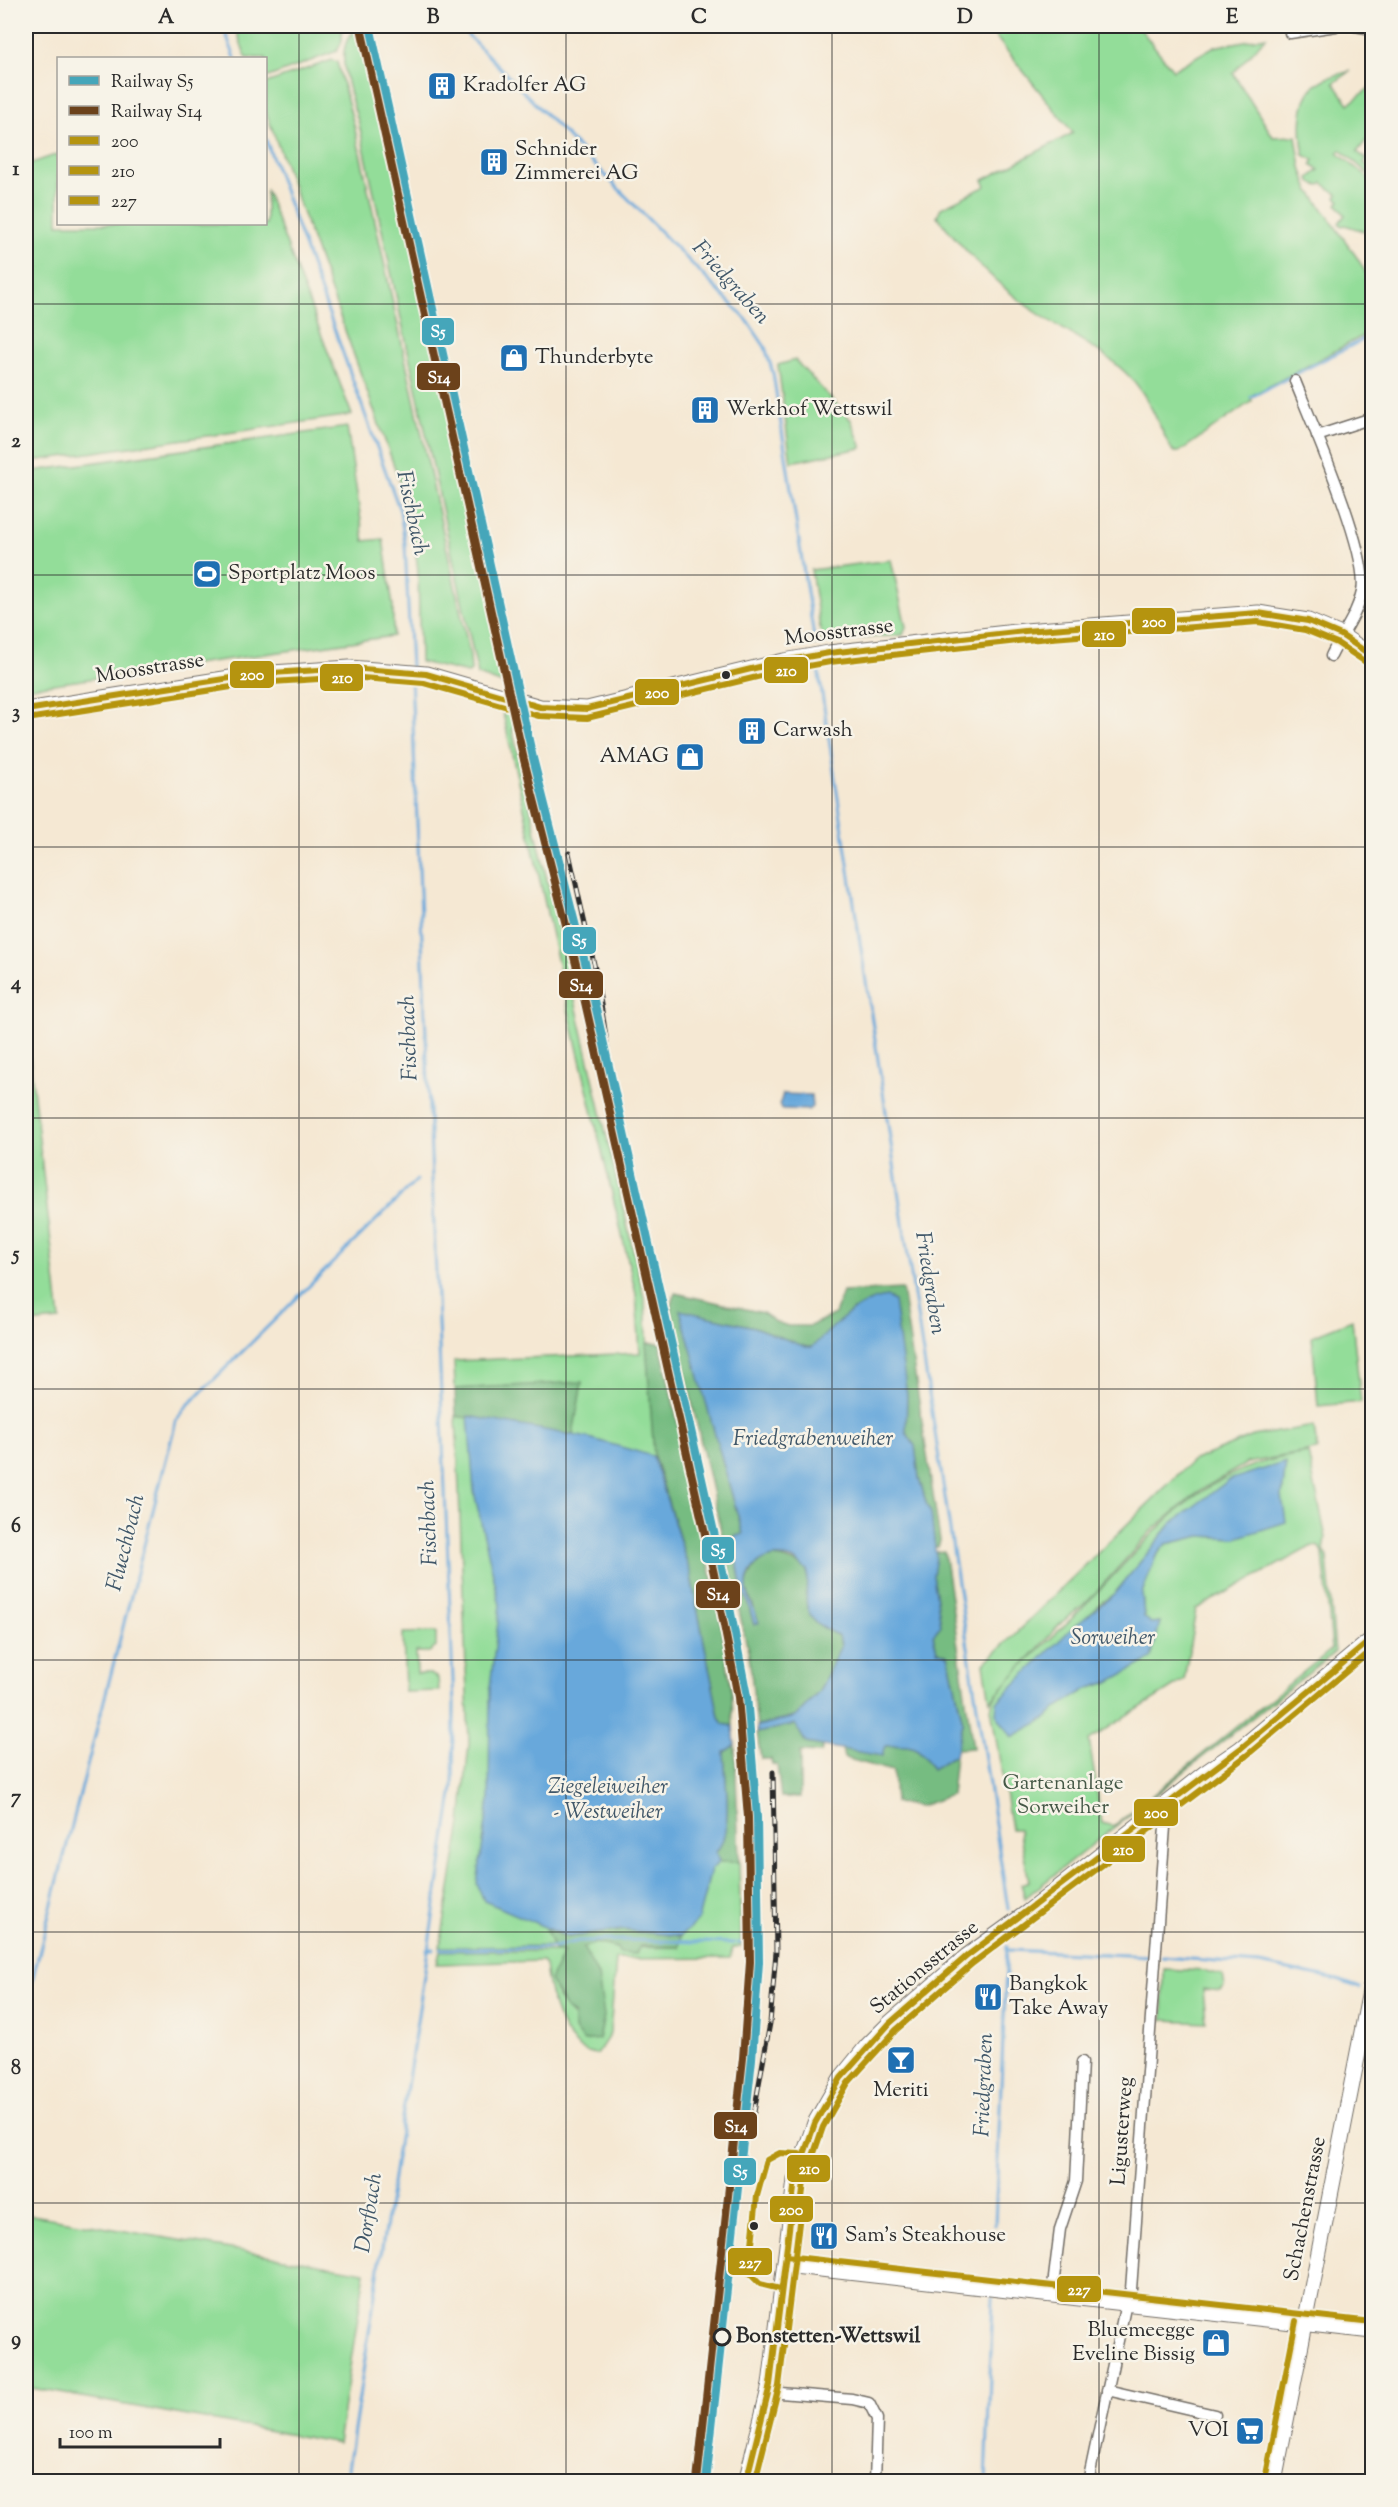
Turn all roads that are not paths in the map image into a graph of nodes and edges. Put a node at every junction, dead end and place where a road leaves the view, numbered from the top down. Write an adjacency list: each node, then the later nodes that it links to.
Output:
1 (1336, 26): 4 (street)
2 (1355, 26): 3 (street)
3 (1372, 29)
4 (1290, 33)
5 (1295, 381): 7 (street)
6 (1372, 418): 7 (street)
7 (1317, 436): 8 (street)
8 (1341, 635): 9 (street); 10 (main road, Moosstrasse); 11 (main road, Moosstrasse)
9 (1331, 656)
10 (1372, 656)
11 (26, 710)
12 (1372, 1639): 13 (main road, Stationsstrasse)
13 (1156, 1811): 16 (main road, Stationsstrasse); 18 (street, Ligusterweg)
14 (1372, 1981): 19 (main road, Schachenstrasse)
15 (1082, 2062): 17 (street)
16 (785, 2265): 17 (main road); 22 (main road, Stationsstrasse)
17 (1052, 2294): 18 (main road)
18 (1128, 2303): 19 (main road); 21 (street, Ligusterweg)
19 (1305, 2323): 20 (main road); 27 (main road, Schachenstrasse)
20 (1372, 2331)
21 (1107, 2390): 23 (street); 26 (street, Ligusterweg)
22 (769, 2392): 24 (main road, Stationsstrasse); 25 (street)
23 (1215, 2415)
24 (746, 2481)
25 (875, 2481)
26 (1088, 2481)
27 (1274, 2481)

